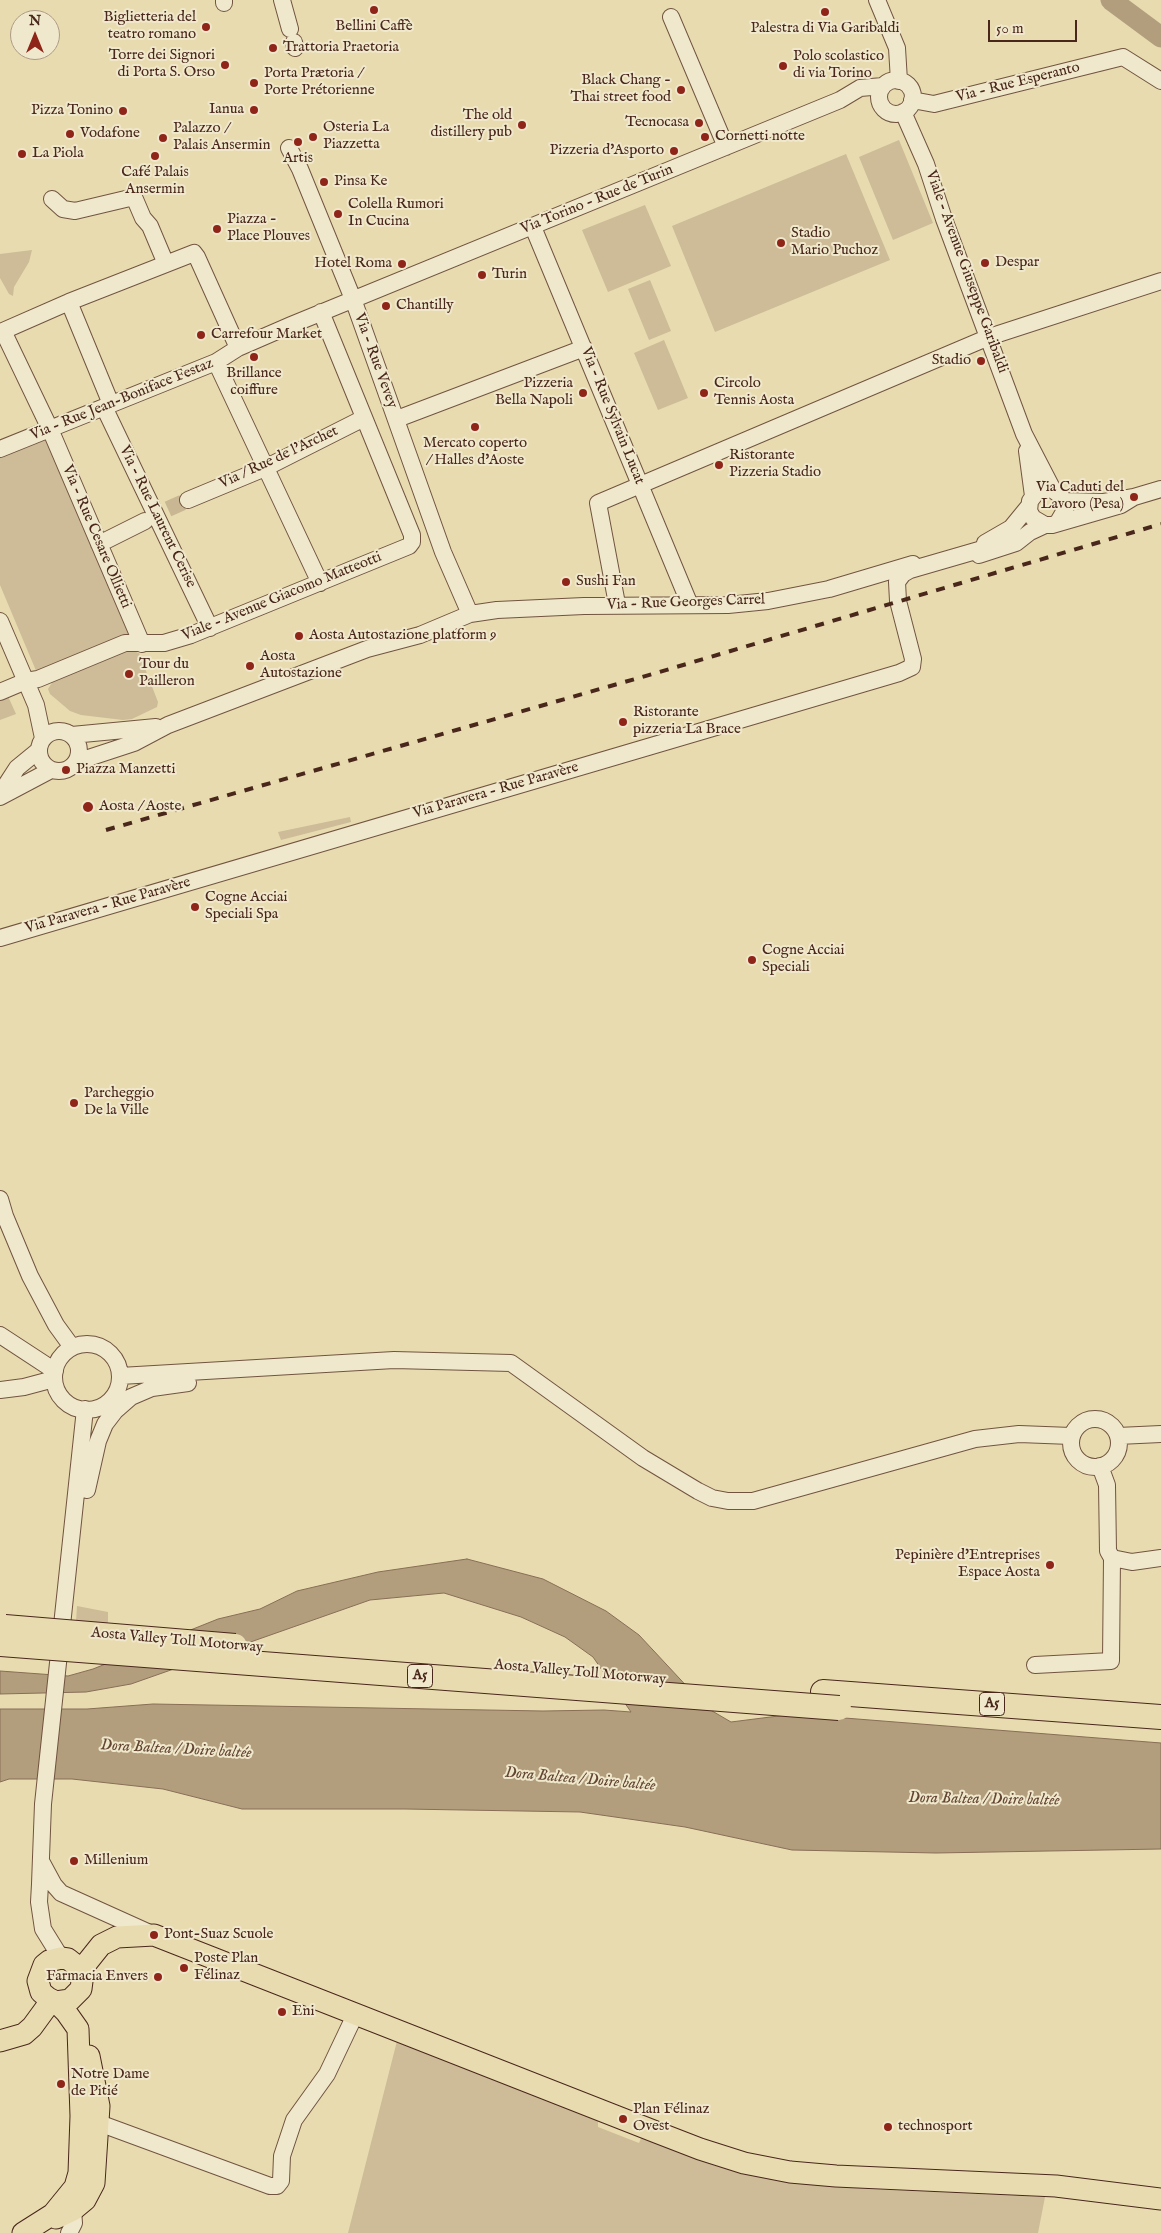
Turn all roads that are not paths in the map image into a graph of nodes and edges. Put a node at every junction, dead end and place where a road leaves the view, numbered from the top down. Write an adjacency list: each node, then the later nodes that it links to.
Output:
1 (282, 0): 4 (street)
2 (877, 0): 6 (street)
3 (671, 17): 10 (street)
4 (293, 39)
5 (1161, 80): 8 (street, Via - Rue Esperanto)
6 (899, 81): 7 (street); 8 (street, Viale - Avenue Giuseppe Garibaldi)
7 (881, 94): 8 (street); 10 (street, Via Torino - Rue de Turin)
8 (908, 106): 19 (street, Viale - Avenue Giuseppe Garibaldi)
9 (290, 148): 15 (street, Via - Rue Vevey)
10 (726, 148): 12 (street, Via Torino - Rue de Turin)
11 (52, 199): 13 (street)
12 (533, 227): 15 (street, Via Torino - Rue de Turin); 21 (street, Via - Rue Sylvain Lucat)
13 (166, 264): 16 (street); 20 (street)
14 (1161, 281): 19 (street)
15 (353, 299): 17 (street, Via - Rue Jean-Boniface Festaz); 25 (street, Via - Rue Vevey)
16 (69, 302): 18 (street); 23 (street, Via - Rue Laurent Cerise)
17 (321, 312): 20 (street, Via - Rue Jean-Boniface Festaz); 24 (street)
18 (1, 329): 26 (street, Via - Rue Cesare Ollietti)
19 (989, 337): 27 (street, Viale - Avenue Giuseppe Garibaldi); 30 (street)
20 (238, 348): 22 (street, Via - Rue Jean-Boniface Festaz)
21 (584, 348): 25 (street); 30 (street, Via - Rue Sylvain Lucat)
22 (216, 362): 23 (street, Via - Rue Jean-Boniface Festaz); 29 (street)
23 (107, 406): 26 (street, Via - Rue Jean-Boniface Festaz); 36 (street, Via - Rue Laurent Cerise)
24 (364, 418): 29 (street, Via / Rue de l'Archet); 41 (street, Viale - Avenue Giacomo Matteotti)
25 (396, 419): 45 (street, Via - Rue Vevey)
26 (50, 429): 28 (street, Via - Rue Jean-Boniface Festaz); 39 (street, Via - Rue Cesare Ollietti)
27 (1024, 434): 32 (street, Viale - Avenue Giuseppe Garibaldi); 35 (street, Viale - Avenue Giuseppe Garibaldi)
28 (0, 449)
29 (265, 468): 34 (street, Via / Rue de l'Archet); 41 (street)
30 (640, 485): 43 (street); 44 (street, Via - Rue Sylvain Lucat)
31 (1161, 489): 33 (street)
32 (1059, 496): 33 (street); 35 (street); 37 (street)
33 (1134, 498): 37 (street)
34 (191, 499)
35 (1031, 501): 37 (street); 38 (street, Via - Rue Georges Carrel)
36 (156, 515): 39 (street); 47 (street, Via - Rue Laurent Cerise)
37 (1051, 524): 40 (street)
38 (994, 539): 40 (street); 42 (street, Via - Rue Georges Carrel)
39 (99, 544): 48 (street, Via - Rue Cesare Ollietti)
40 (899, 581): 42 (street); 58 (street, Via Paravera - Rue Paravère)
41 (320, 583): 47 (street, Viale - Avenue Giacomo Matteotti)
42 (829, 589): 44 (street, Via - Rue Georges Carrel)
43 (617, 604): 44 (street, Via - Rue Georges Carrel); 45 (street, Via - Rue Georges Carrel)
44 (690, 605)
45 (470, 614): 52 (street, Via - Rue Georges Carrel)
46 (0, 621): 49 (street)
47 (210, 628): 48 (street, Viale - Avenue Giacomo Matteotti)
48 (142, 644): 49 (street, Viale - Avenue Giacomo Matteotti)
49 (26, 681): 50 (street, Viale - Avenue Giacomo Matteotti); 51 (street)
50 (0, 692)
51 (36, 705): 53 (street); 54 (street)
52 (168, 725): 53 (street); 55 (street)
53 (68, 733): 54 (street); 55 (street)
54 (41, 744): 56 (street); 57 (street)
55 (76, 762): 56 (street)
56 (51, 770): 57 (street)
57 (0, 795)
58 (0, 938)
59 (0, 1199): 61 (street)
60 (0, 1335): 61 (street)
61 (61, 1363): 63 (street); 64 (street); 66 (street)
62 (222, 1371): 63 (street); 69 (street); 72 (street)
63 (120, 1376): 67 (street)
64 (24, 1388): 65 (street); 66 (street)
65 (0, 1390)
66 (61, 1396): 67 (street)
67 (85, 1410): 72 (street)
68 (1161, 1434): 70 (street)
69 (1071, 1436): 70 (street); 71 (street)
70 (1118, 1436): 71 (street)
71 (1100, 1466): 73 (street)
72 (74, 1520): 80 (street, bridge)
73 (1112, 1558): 74 (street); 76 (street)
74 (1161, 1558)
75 (2, 1633): 77 (highway, Aosta Valley Toll Motorway / A5, bridge)
76 (1036, 1665)
77 (831, 1700): 78 (highway, Aosta Valley Toll Motorway / A5); 79 (highway, Aosta Valley Toll Motorway / A5)
78 (1161, 1717)
79 (1161, 1732)
80 (44, 1800): 81 (street); 86 (street)
81 (41, 1859): 82 (street); 84 (street)
82 (130, 1925): 83 (street); 84 (main road)
83 (154, 1935): 85 (main road); 87 (main road)
84 (64, 1959): 85 (main road); 86 (main road)
85 (80, 1988): 86 (main road); 89 (main road)
86 (47, 1990): 88 (main road); 89 (main road)
87 (355, 2015): 89 (street); 90 (main road)
88 (9, 2038)
89 (90, 2120): 91 (main road); 92 (main road)
90 (1161, 2199)
91 (73, 2210): 92 (main road); 93 (street)
92 (30, 2229)
93 (69, 2233)

